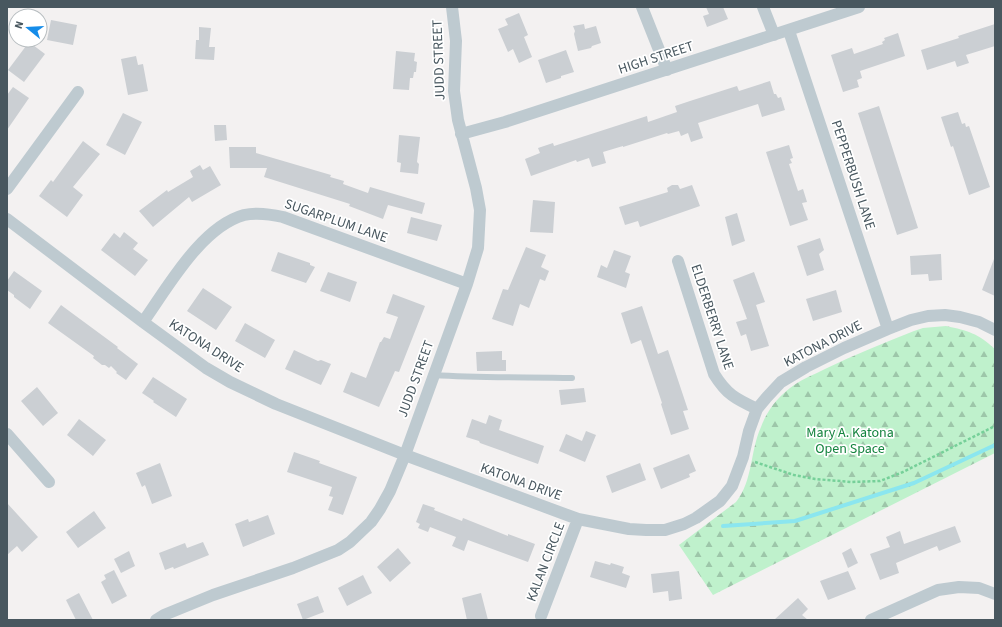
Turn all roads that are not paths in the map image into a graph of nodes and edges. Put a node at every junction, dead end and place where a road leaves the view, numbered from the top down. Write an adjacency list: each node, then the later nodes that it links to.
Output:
1 (452, 7): 9 (street, JUDD STREET)
2 (642, 7): 7 (street)
3 (763, 7): 6 (street)
4 (859, 7): 5 (street, HIGH STREET)
5 (789, 31): 6 (street, HIGH STREET); 15 (street, PEPPERBUSH LANE)
6 (774, 35): 7 (street, HIGH STREET)
7 (667, 70): 9 (street, HIGH STREET)
8 (78, 92): 10 (street)
9 (462, 134): 13 (street, JUDD STREET)
10 (7, 188)
11 (7, 219): 14 (street, KATONA DRIVE)
12 (678, 261): 19 (street, ELDERBERRY LANE)
13 (467, 284): 14 (street, SUGARPLUM LANE); 17 (street, JUDD STREET)
14 (143, 322): 21 (street, KATONA DRIVE)
15 (888, 329): 16 (street, KATONA DRIVE); 19 (street, KATONA DRIVE)
16 (995, 330)
17 (434, 375): 18 (lane); 21 (street, JUDD STREET)
18 (572, 378)
19 (757, 409): 23 (street, KATONA DRIVE)
20 (7, 434): 22 (street)
21 (405, 455): 23 (street, KATONA DRIVE); 26 (street, JUDD STREET)
22 (49, 482)
23 (578, 519): 25 (street, KALAN CIRCLE)
24 (995, 594): 27 (street)
25 (541, 616)
26 (156, 620)
27 (870, 620)

